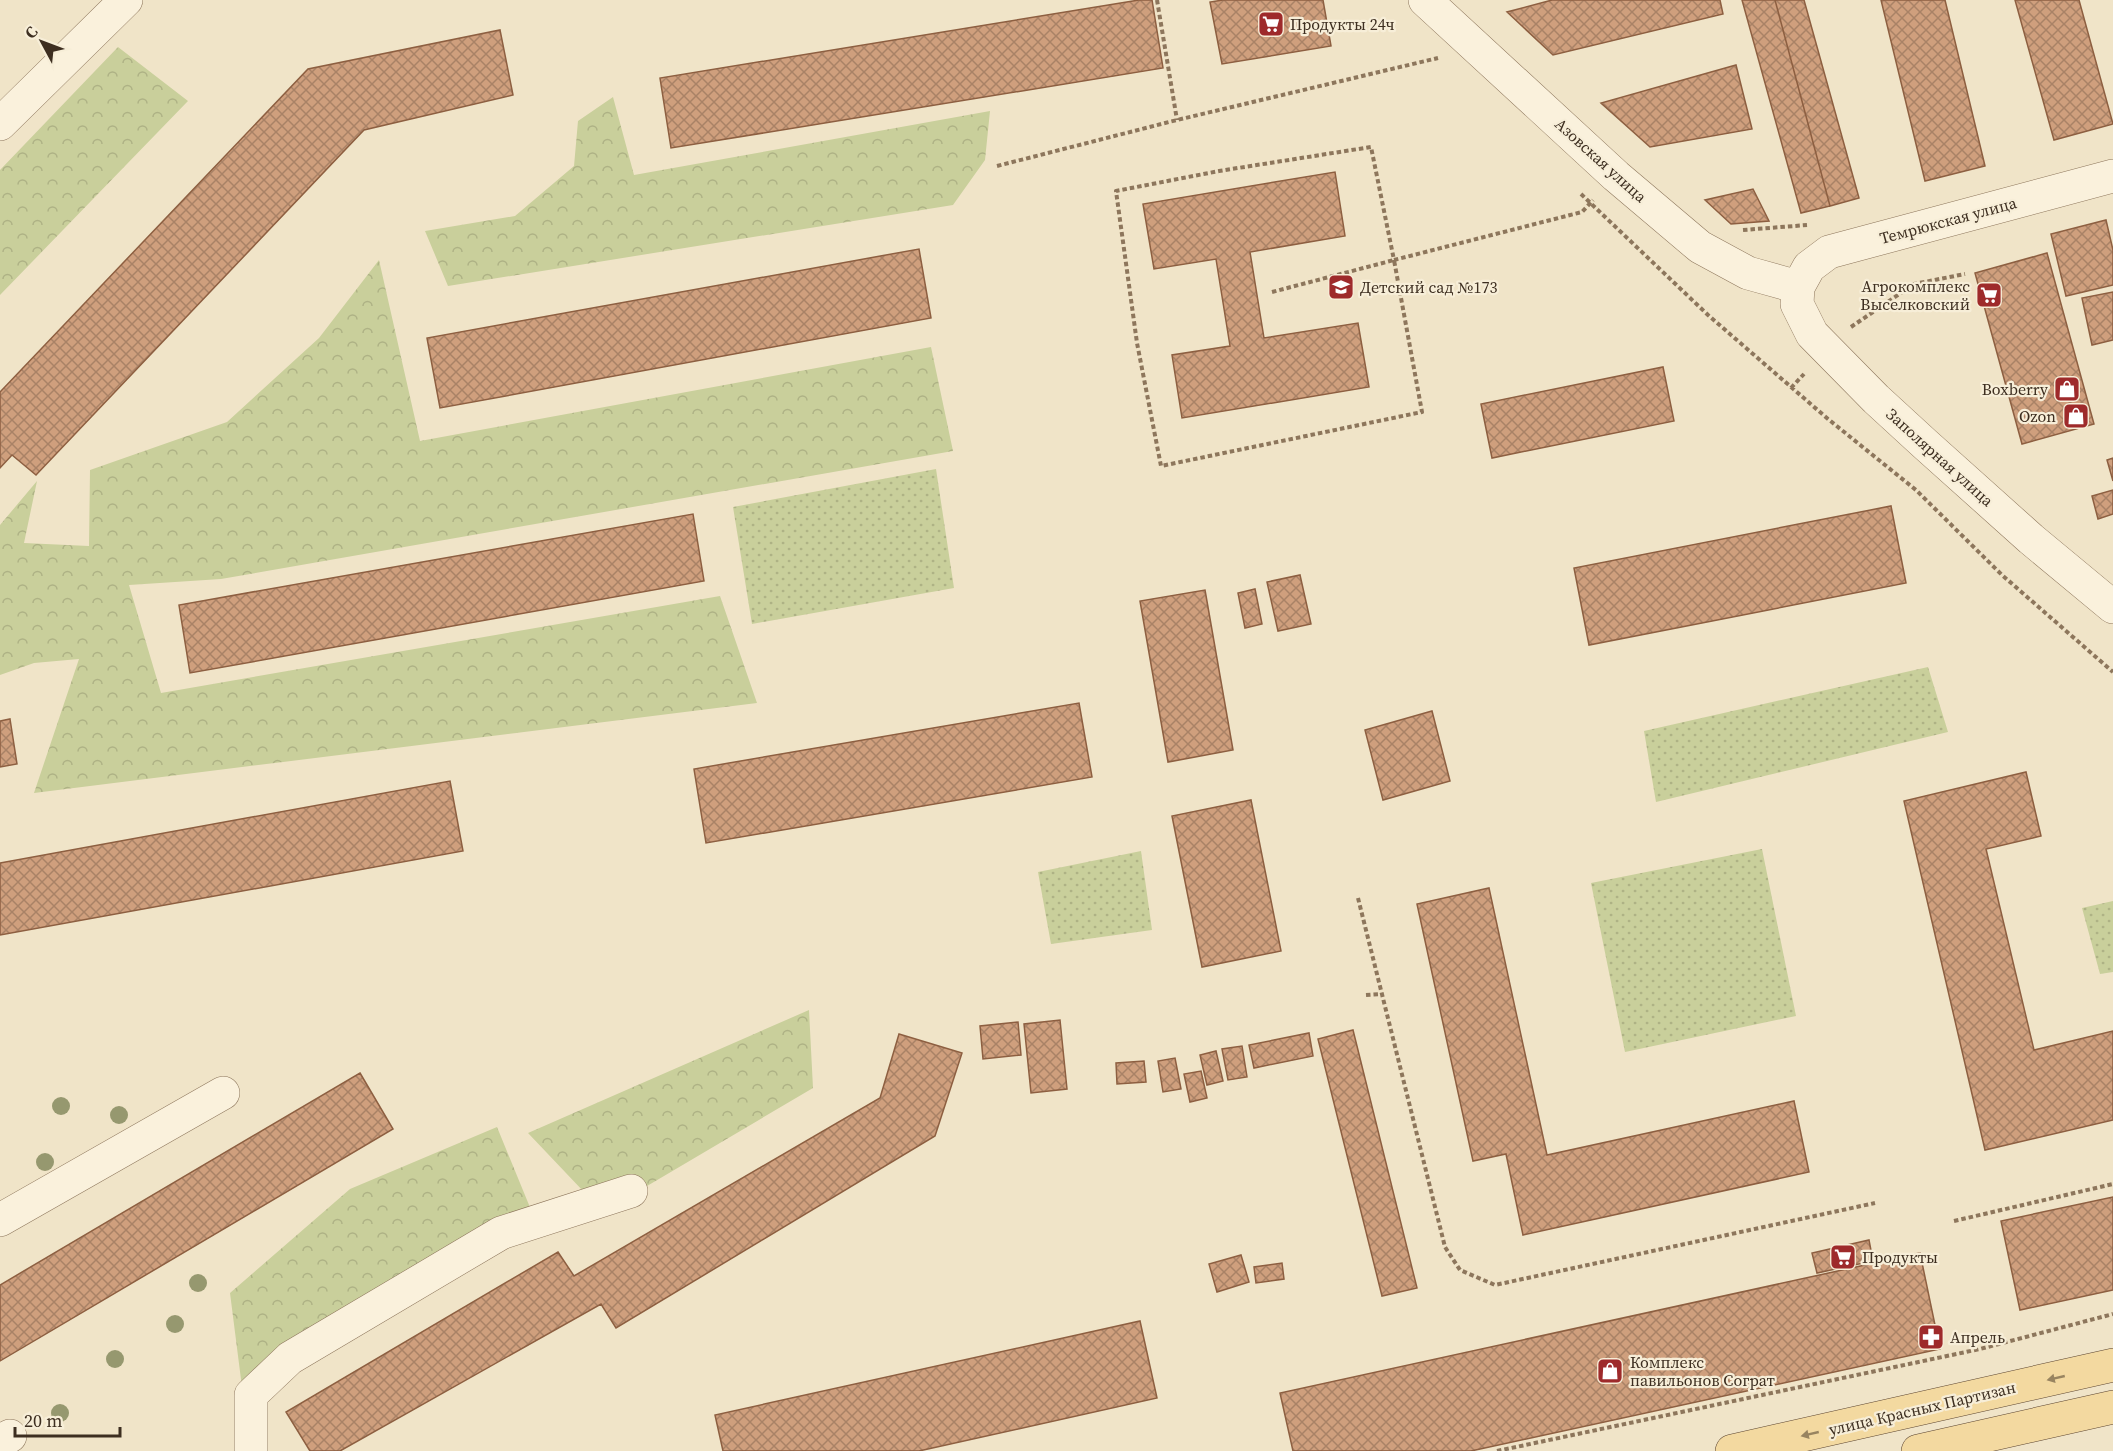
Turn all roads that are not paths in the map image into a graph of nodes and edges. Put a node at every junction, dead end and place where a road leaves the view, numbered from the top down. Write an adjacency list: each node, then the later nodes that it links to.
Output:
1 (126, 0): 3 (street)
2 (1425, 0): 5 (street, Азовская улица)
3 (0, 124)
4 (2113, 176): 5 (street, Темрюкская улица)
5 (1798, 287): 6 (street, Заполярная улица)
6 (2113, 607)
7 (223, 1093): 9 (street)
8 (631, 1191): 12 (street)
9 (0, 1220)
10 (2113, 1365): 13 (main road, улица Красных Партизан, one-way to 13)
11 (2113, 1407): 14 (main road)
12 (251, 1451)
13 (1732, 1451)
14 (1918, 1451)

